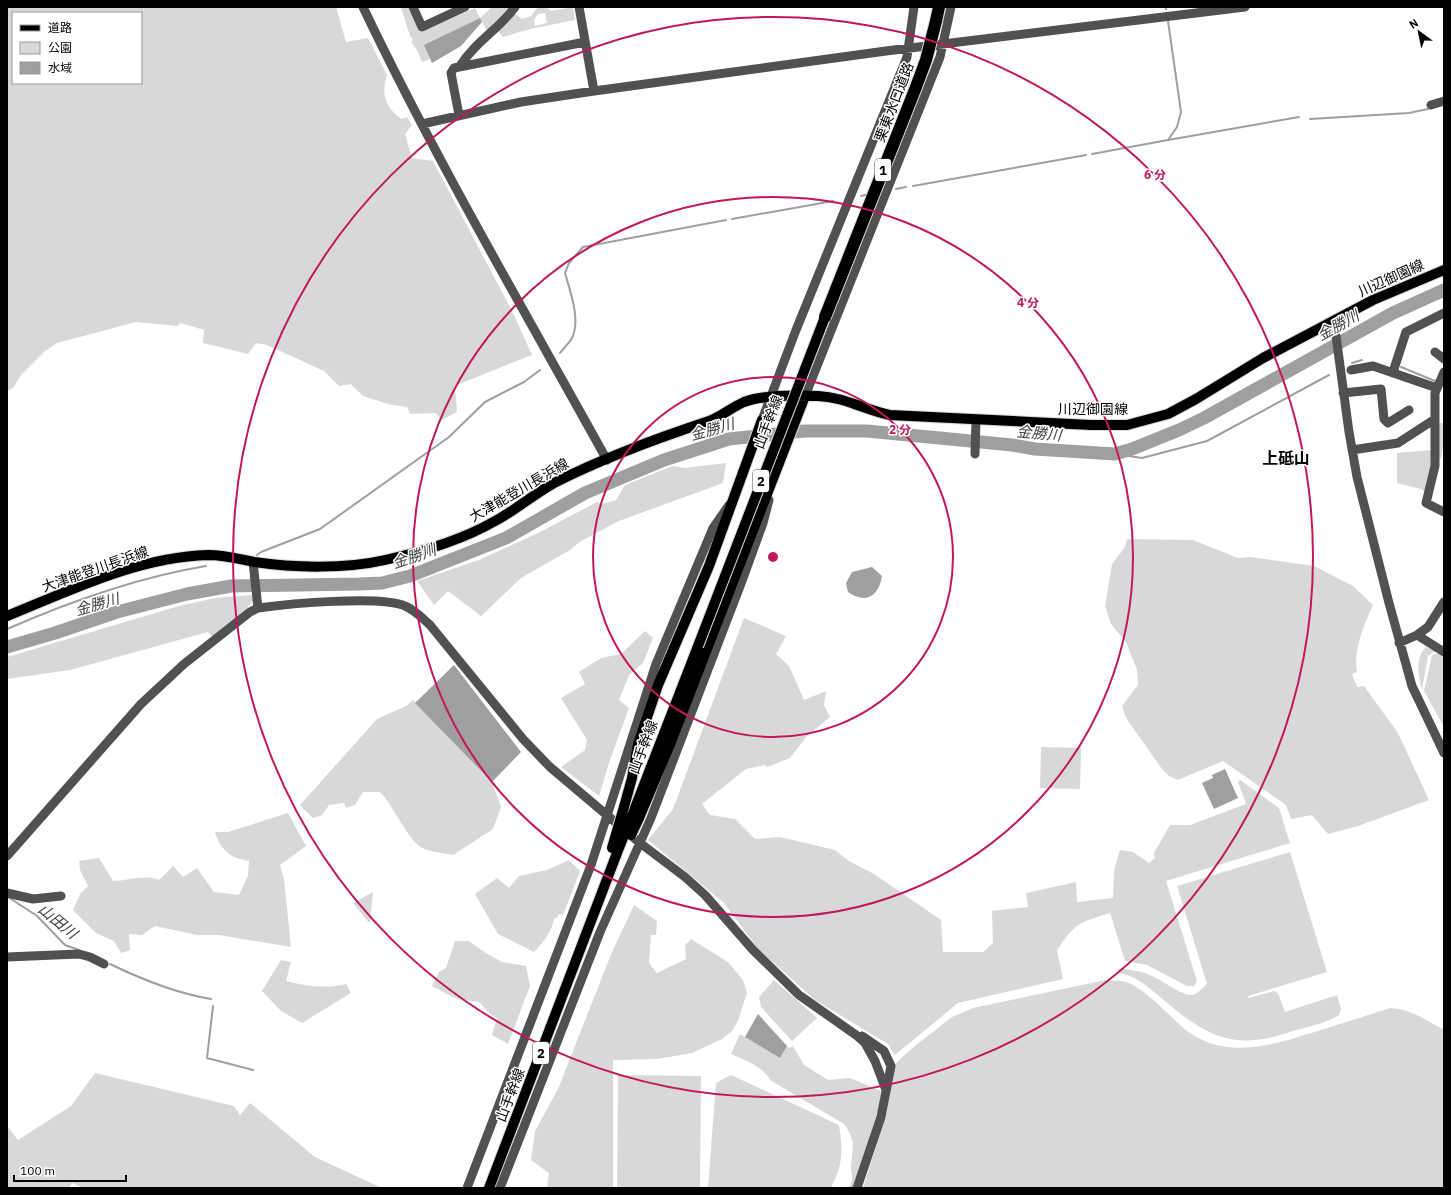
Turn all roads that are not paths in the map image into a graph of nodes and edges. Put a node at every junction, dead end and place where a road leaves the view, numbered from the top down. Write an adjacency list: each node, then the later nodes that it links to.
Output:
1 (363, 7): 18 (street)
2 (413, 7): 3 (street)
3 (465, 7)
4 (515, 7): 13 (street)
5 (580, 7): 10 (street)
6 (914, 7): 12 (street)
7 (939, 7): 21 (highway, 栗東水口道路 / 1, bridge)
8 (951, 7): 11 (street)
9 (1245, 7): 11 (street)
10 (585, 42): 13 (street); 14 (street)
11 (943, 44): 12 (street); 30 (street)
12 (909, 48): 14 (street); 31 (street)
13 (460, 66): 17 (street)
14 (594, 92): 17 (street)
15 (1444, 101): 16 (street)
16 (1430, 105)
17 (459, 115): 18 (street)
18 (422, 124): 38 (street)
19 (1444, 270): 22 (main road, 川辺御園線)
20 (1444, 313): 26 (street)
21 (824, 317): 51 (main road, 山手幹線 / 2, bridge)
22 (1332, 325): 29 (street); 35 (main road, 川辺御園線)
23 (1435, 352): 24 (street)
24 (1444, 359)
25 (1351, 370): 26 (street)
26 (1393, 372): 28 (street)
27 (1444, 372): 28 (street)
28 (1440, 386): 33 (street)
29 (1343, 392): 32 (street); 36 (street)
30 (805, 396): 31 (main road, 大津能登川長浜線); 35 (main road, 川辺御園線); 39 (main road)
31 (770, 398): 34 (street); 38 (main road, 大津能登川長浜線)
32 (1409, 410)
33 (1435, 419): 36 (street); 41 (street)
34 (762, 420): 40 (main road)
35 (976, 420): 37 (street)
36 (1352, 450): 47 (street)
37 (975, 454)
38 (607, 460): 42 (main road, 大津能登川長浜線)
39 (773, 481): 51 (main road); 52 (street)
40 (733, 500): 50 (street); 53 (main road, bridge)
41 (1444, 512)
42 (253, 564): 44 (street); 45 (main road, 大津能登川長浜線)
43 (1444, 602): 46 (street)
44 (258, 604): 50 (street); 54 (street)
45 (7, 616)
46 (1417, 635): 47 (street); 48 (street)
47 (1399, 643): 49 (street)
48 (1444, 652)
49 (1444, 753)
50 (608, 815): 52 (street); 62 (street)
51 (636, 816): 53 (main road, 山手幹線 / 2, bridge)
52 (640, 843): 60 (street); 64 (street)
53 (617, 853): 57 (main road); 57 (main road, 山手幹線 / 2)
54 (7, 856)
55 (7, 893): 56 (street)
56 (61, 896)
57 (585, 938): 63 (main road, 山手幹線 / 2)
58 (7, 957): 59 (street)
59 (104, 964)
60 (856, 1035): 61 (street); 61 (street)
61 (886, 1090): 65 (street)
62 (467, 1188)
63 (489, 1188)
64 (500, 1188)
65 (857, 1188)

